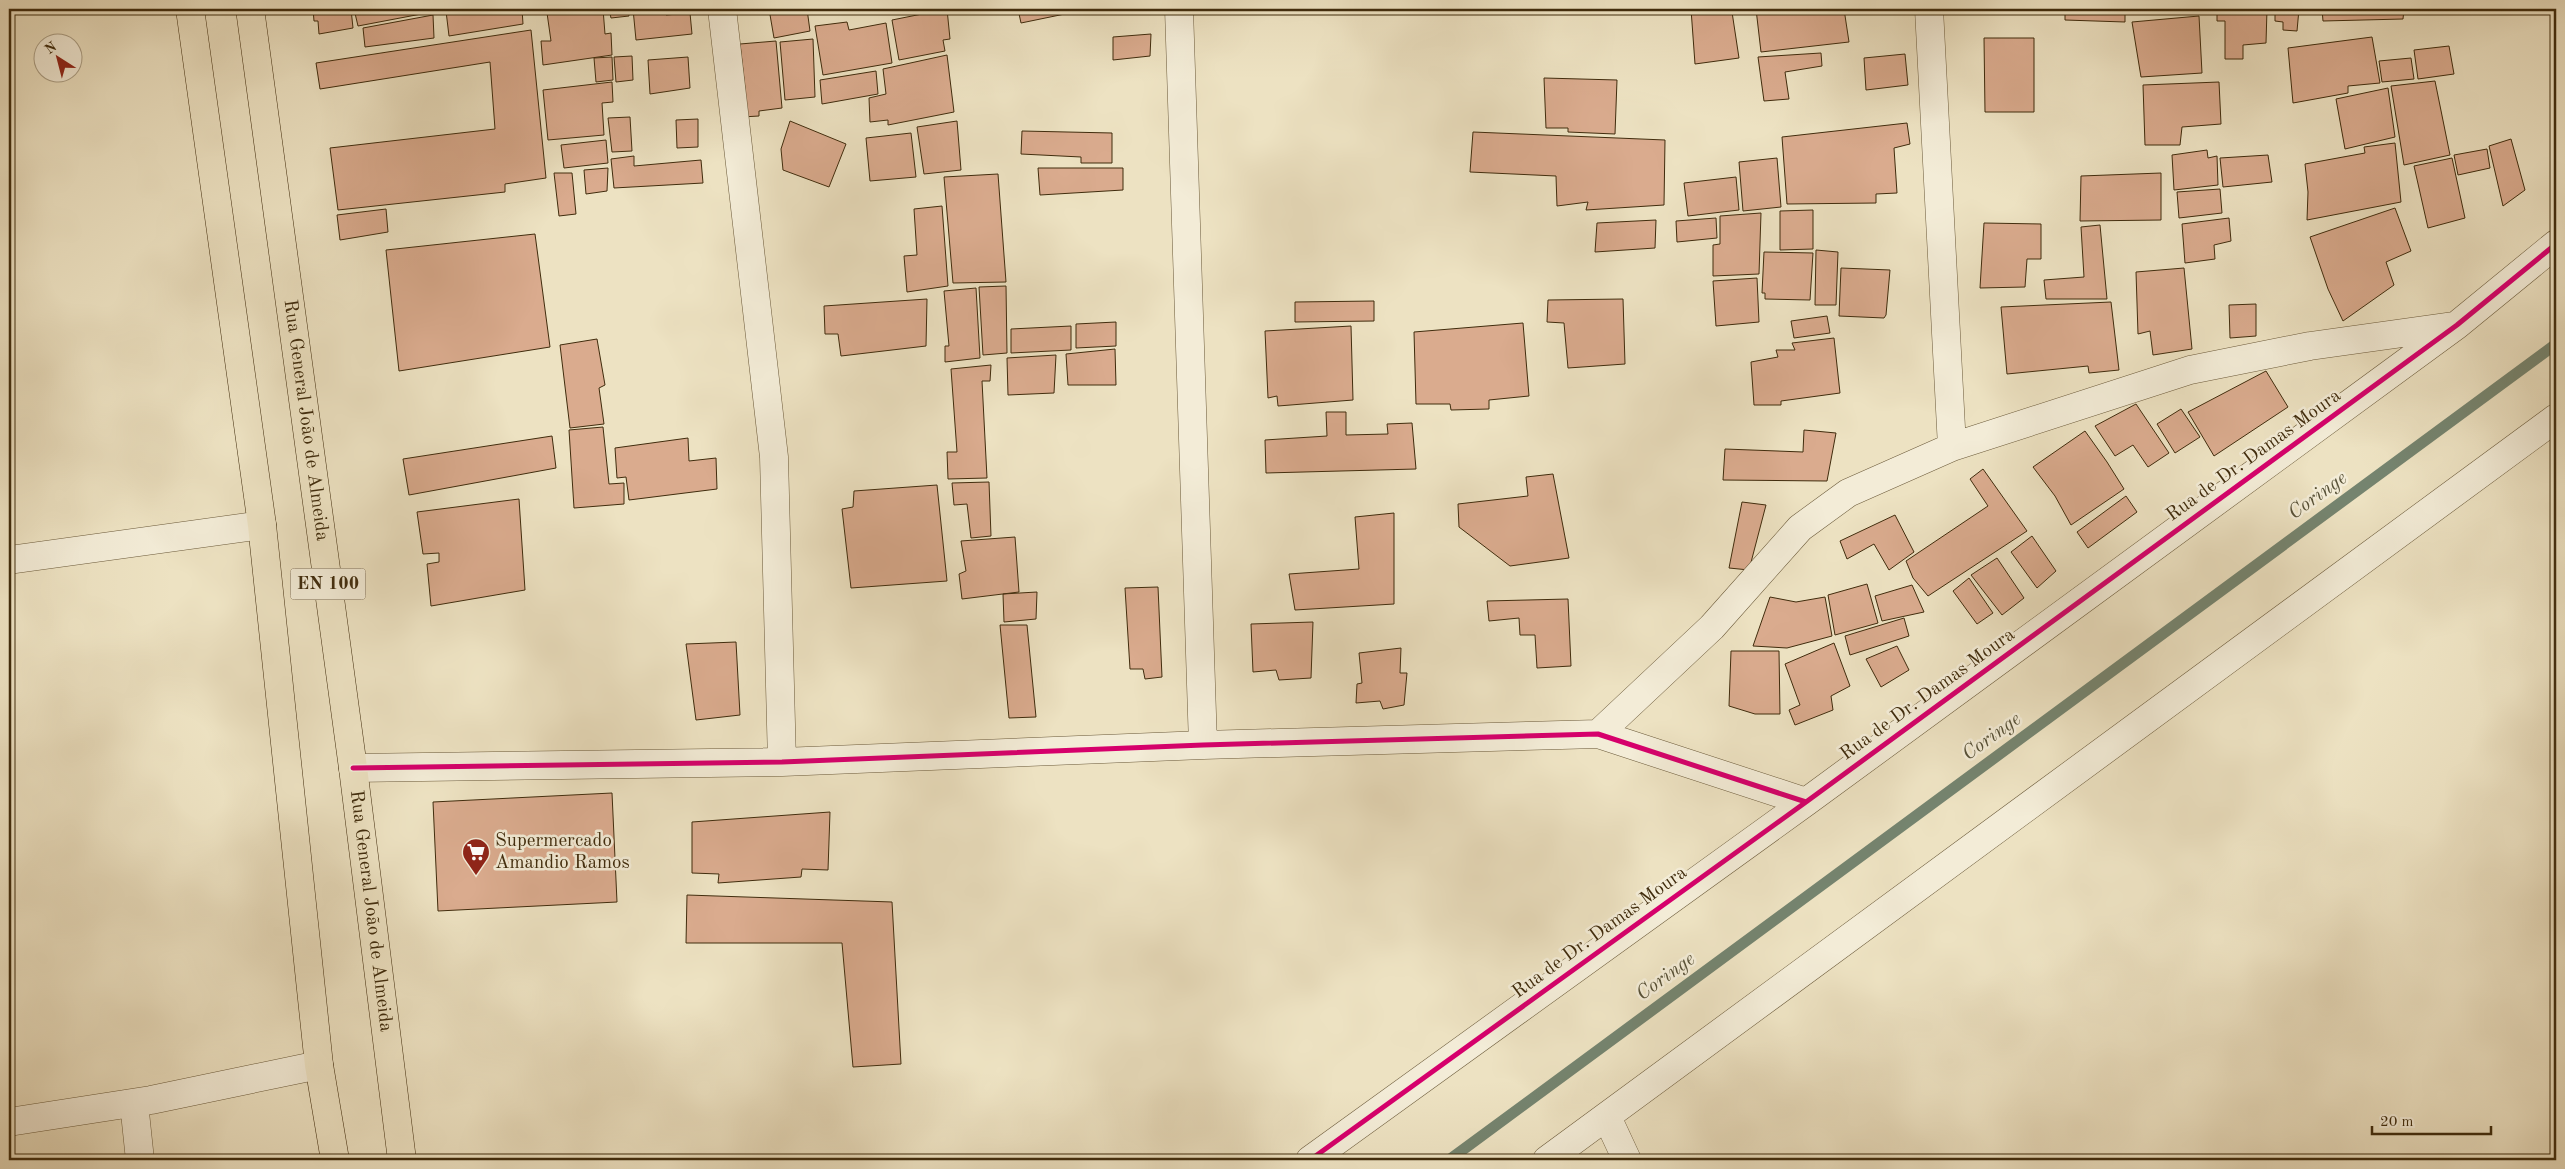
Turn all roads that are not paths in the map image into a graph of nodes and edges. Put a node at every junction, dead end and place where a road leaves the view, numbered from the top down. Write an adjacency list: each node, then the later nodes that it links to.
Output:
1 (190, 9): 10 (main road, EN 100)
2 (250, 9): 15 (main road, Rua General João de Almeida / EN 100)
3 (722, 9): 14 (street)
4 (1179, 9): 13 (street)
5 (1928, 9): 9 (street)
6 (2556, 244): 7 (street, Rua de Dr. Damas Moura)
7 (2457, 325): 9 (street); 16 (street, Rua de Dr. Damas Moura)
8 (2556, 418): 19 (street)
9 (1952, 447): 12 (street)
10 (262, 525): 11 (street); 17 (main road, EN 100)
11 (9, 560)
12 (1598, 734): 13 (street); 16 (street)
13 (1203, 744): 14 (street)
14 (782, 762): 15 (street)
15 (353, 768): 23 (main road, Rua General João de Almeida / EN 100)
16 (1806, 802): 24 (street, Rua de Dr. Damas Moura)
17 (319, 1064): 18 (street); 22 (main road, EN 100)
18 (134, 1103): 20 (street); 21 (street)
19 (1607, 1117): 25 (street); 26 (street)
20 (9, 1122)
21 (140, 1160)
22 (335, 1160)
23 (402, 1160)
24 (1310, 1160)
25 (1547, 1160)
26 (1627, 1160)

